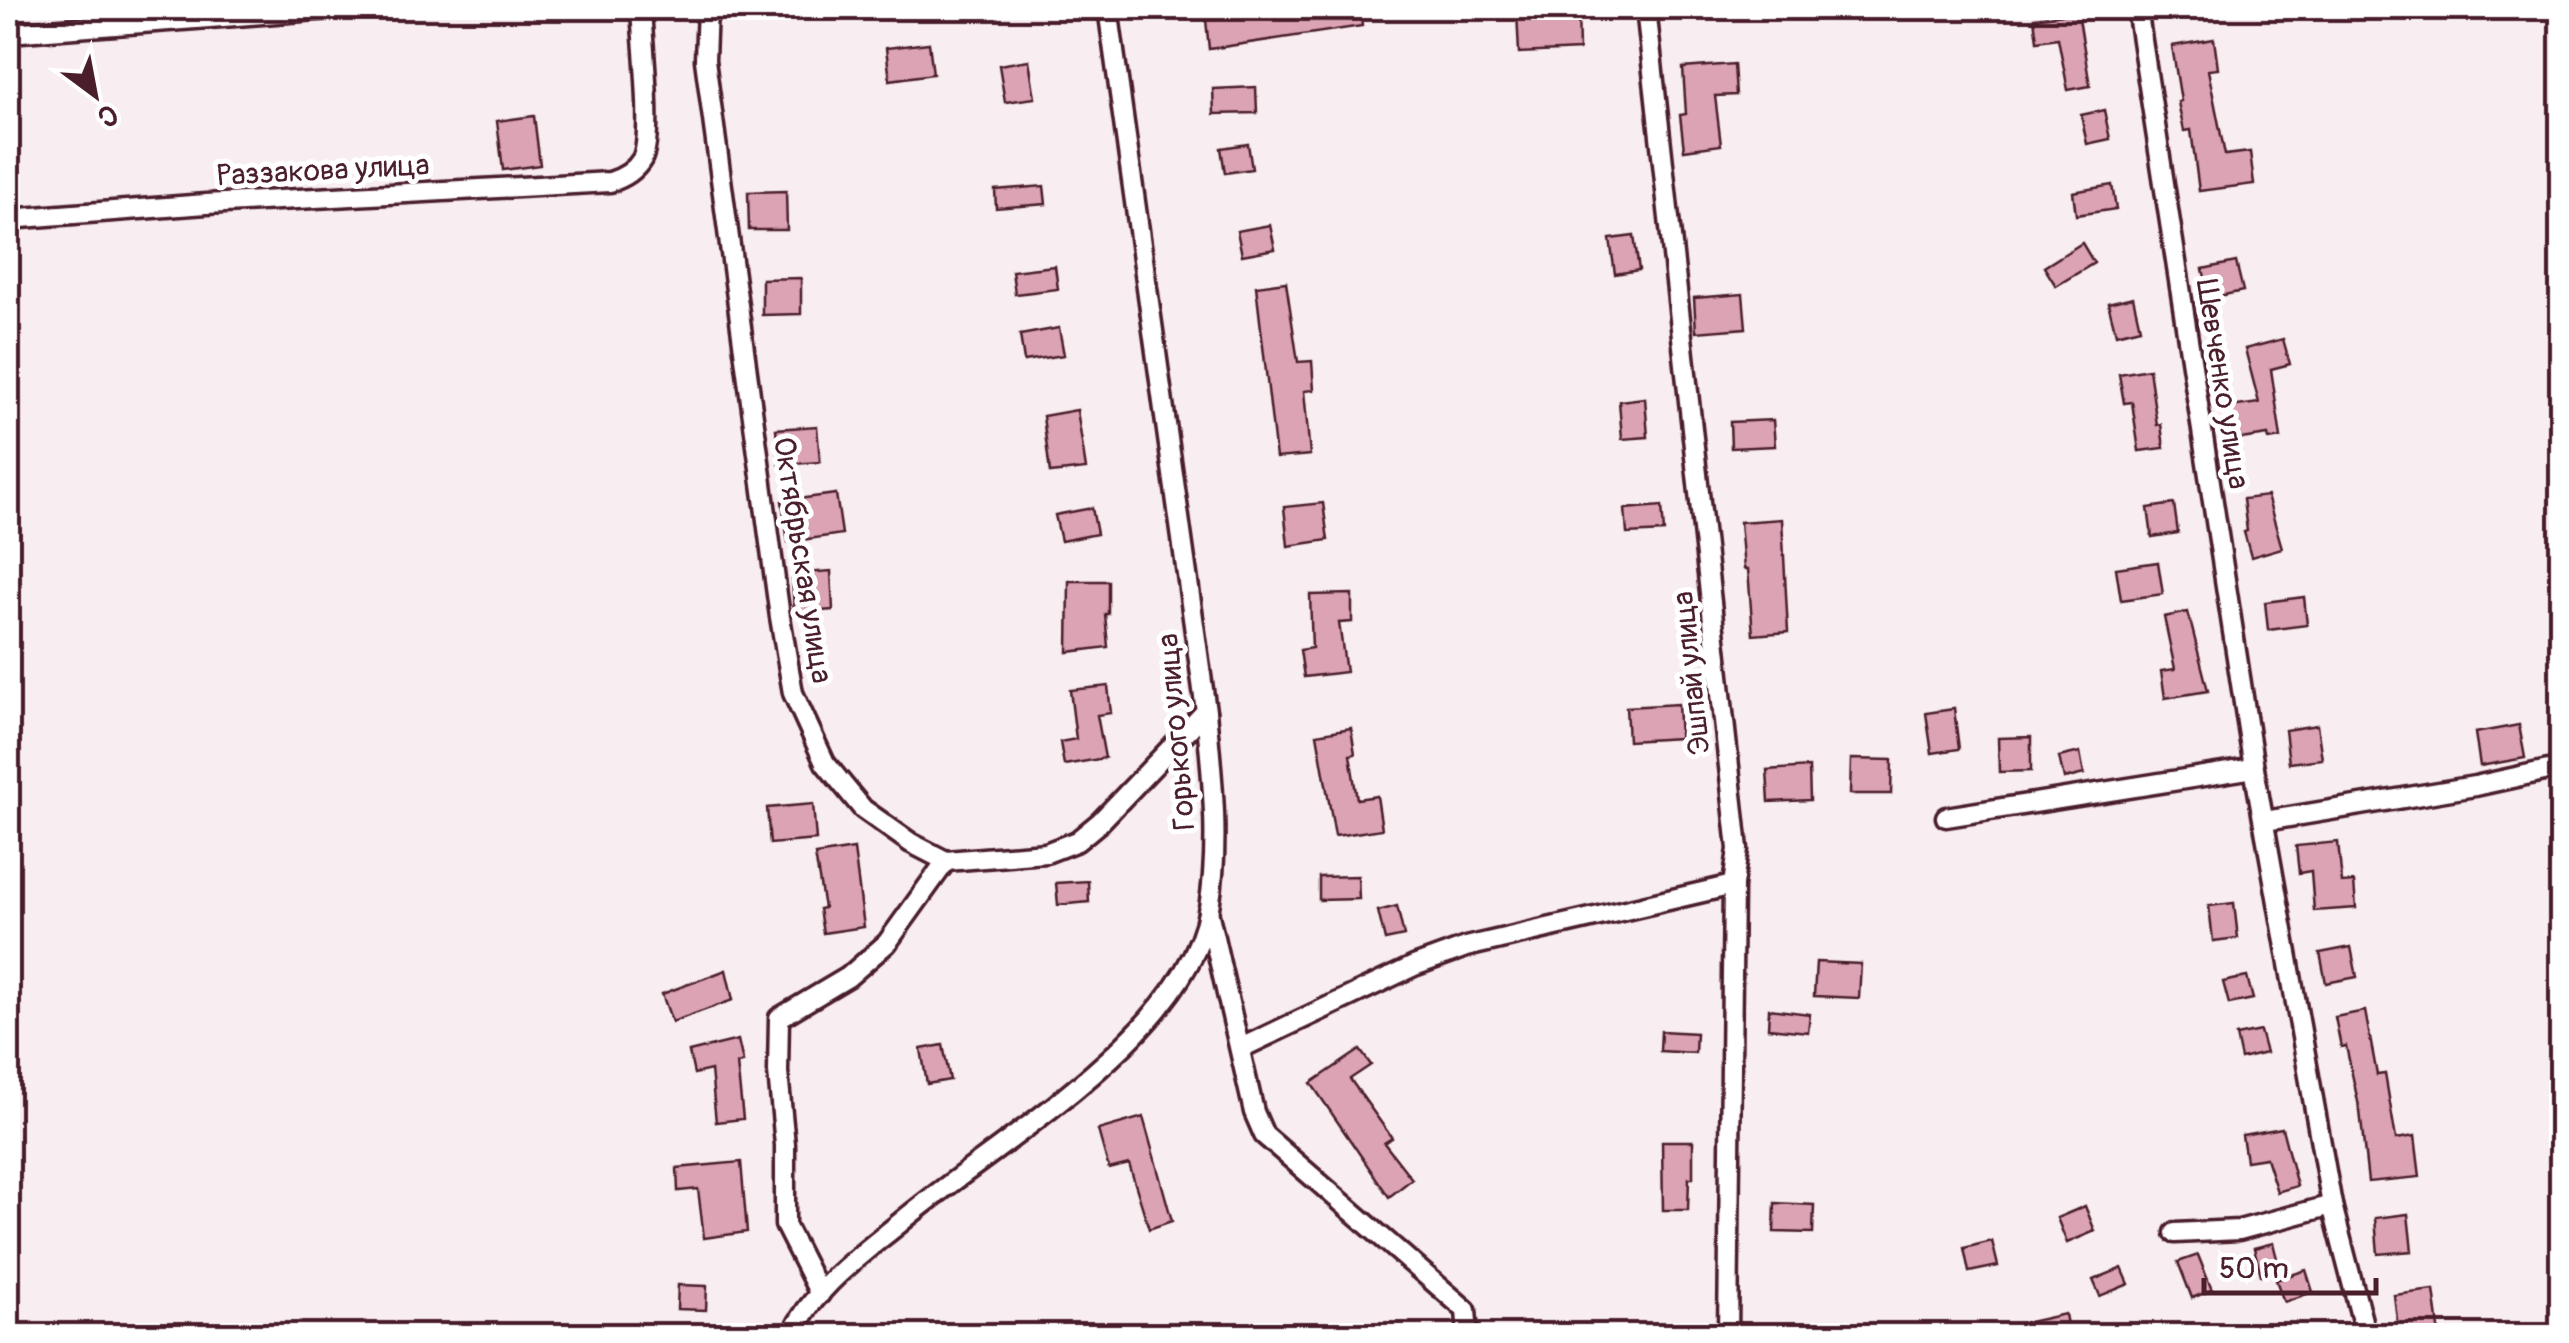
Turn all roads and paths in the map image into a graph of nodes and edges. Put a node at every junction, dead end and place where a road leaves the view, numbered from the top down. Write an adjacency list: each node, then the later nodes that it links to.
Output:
1 (345, 8): 7 (street)
2 (641, 8): 8 (street, Раззакова улица)
3 (707, 8): 14 (street, Октябрьская улица)
4 (1108, 8): 9 (street, Горького улица)
5 (1646, 8): 15 (street, Эшпай улица)
6 (2137, 8): 11 (street, Шевченко улица)
7 (8, 33)
8 (8, 219)
9 (1206, 711): 14 (street); 16 (street, Горького улица)
10 (2562, 767): 13 (street)
11 (2254, 768): 12 (street); 13 (street, Шевченко улица)
12 (1946, 817)
13 (2265, 822): 18 (street, Шевченко улица)
14 (946, 861): 20 (street)
15 (1733, 886): 17 (street); 23 (street, Эшпай улица)
16 (1208, 911): 17 (street); 20 (street, Горького улица)
17 (1241, 1048): 22 (street)
18 (2332, 1204): 19 (street); 24 (street, Шевченко улица)
19 (2176, 1233)
20 (820, 1294): 21 (street, Горького улица)
21 (791, 1336)
22 (1468, 1336)
23 (1728, 1336)
24 (2366, 1336)

